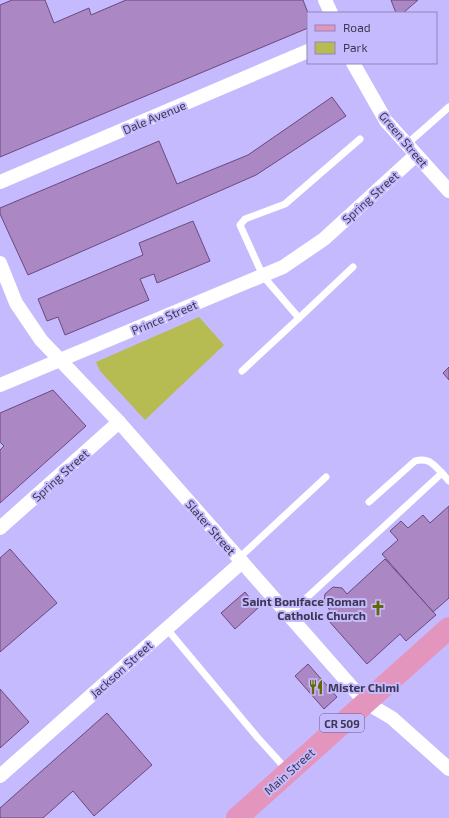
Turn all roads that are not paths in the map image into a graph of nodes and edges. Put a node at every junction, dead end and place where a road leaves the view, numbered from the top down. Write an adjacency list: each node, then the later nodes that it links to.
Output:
1 (325, 0): 2 (street)
2 (331, 12)
3 (307, 51): 9 (street, Dale Avenue)
4 (354, 64): 7 (street, Green Street)
5 (449, 107): 7 (lane)
6 (360, 139): 14 (lane)
7 (407, 144): 8 (street, Green Street)
8 (416, 155): 10 (street, Green Street); 11 (street, Spring Street)
9 (0, 182)
10 (449, 191)
11 (324, 239): 14 (street, Prince Street)
12 (0, 263): 16 (street, Slater Street)
13 (352, 267): 15 (lane)
14 (263, 276): 15 (lane); 16 (street, Prince Street)
15 (299, 318): 17 (lane)
16 (61, 360): 18 (street, Prince Street); 19 (street, Slater Street)
17 (242, 371)
18 (0, 385)
19 (119, 422): 24 (street, Spring Street); 25 (street, Slater Street)
20 (442, 473): 22 (lane); 23 (lane); 26 (lane)
21 (326, 477): 25 (lane)
22 (449, 481)
23 (368, 502)
24 (0, 528)
25 (240, 560): 26 (street, Slater Street); 28 (street, Jackson Street)
26 (288, 615): 29 (street, Slater Street)
27 (449, 628): 29 (main road, Main Street / CR 509)
28 (167, 629): 31 (lane); 32 (street, Jackson Street)
29 (365, 702): 30 (street, Slater Street); 31 (main road, Main Street / CR 509)
30 (449, 769)
31 (288, 771): 33 (main road, Main Street / CR 509)
32 (0, 776)
33 (237, 818)

